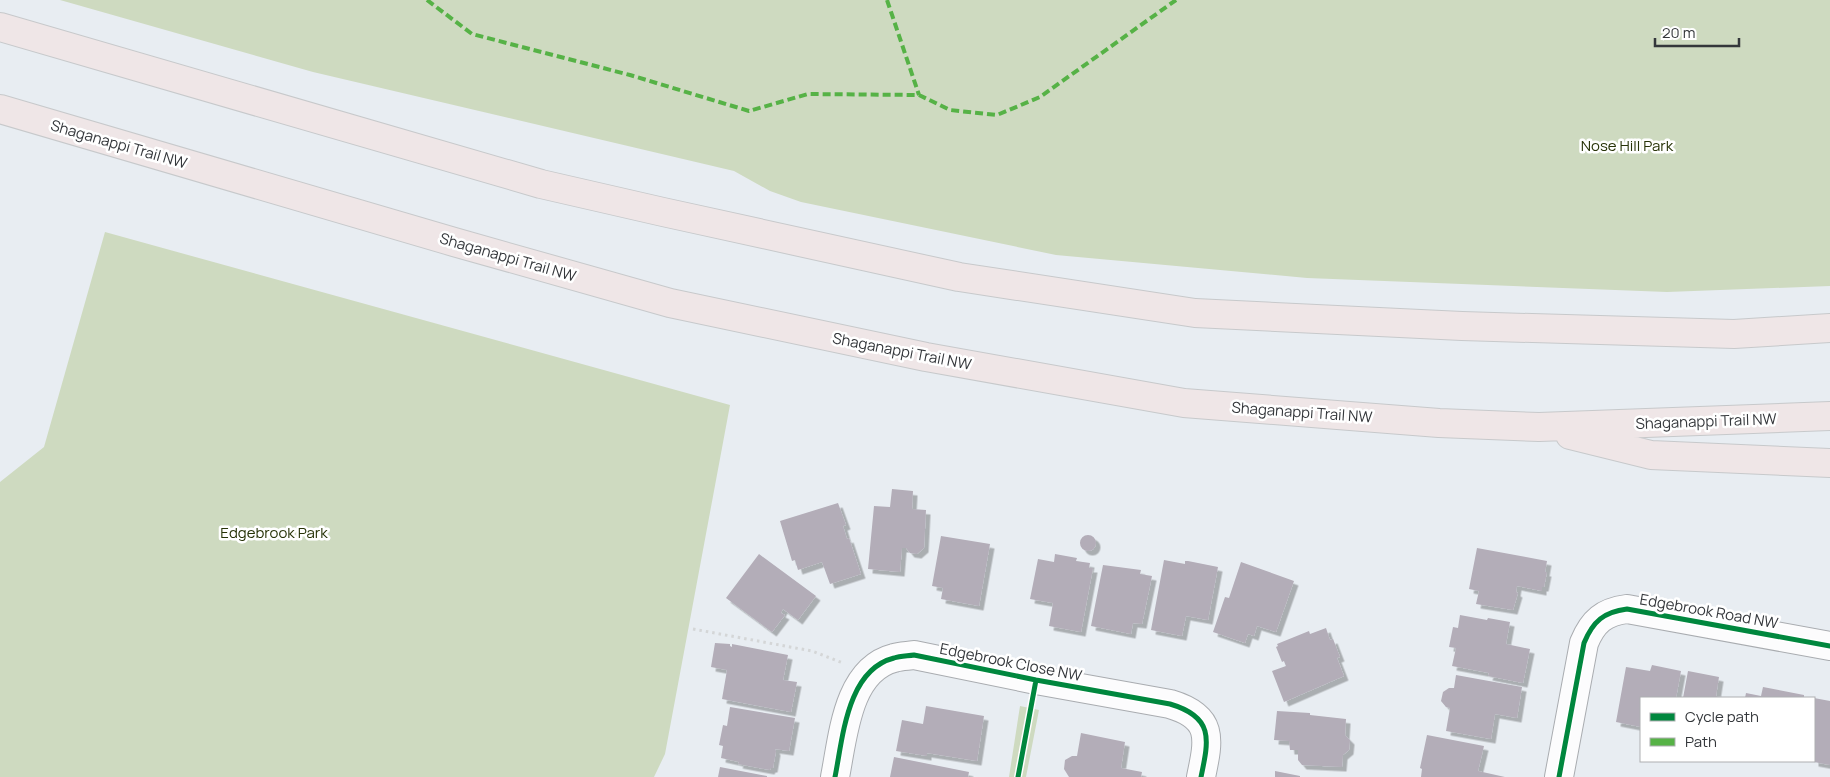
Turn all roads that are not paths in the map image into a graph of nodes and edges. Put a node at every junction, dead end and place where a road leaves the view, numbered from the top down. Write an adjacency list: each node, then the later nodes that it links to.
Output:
1 (0, 27): 3 (main road)
2 (0, 109): 5 (main road, Shaganappi Trail NW)
3 (1830, 328)
4 (1830, 416): 5 (main road, Shaganappi Trail NW)
5 (1539, 427): 6 (main road)
6 (1830, 463)
7 (1830, 646): 8 (street, Edgebrook Road NW)
8 (1566, 776)
9 (834, 777): 10 (street, Edgebrook Close NW)
10 (1201, 777)

